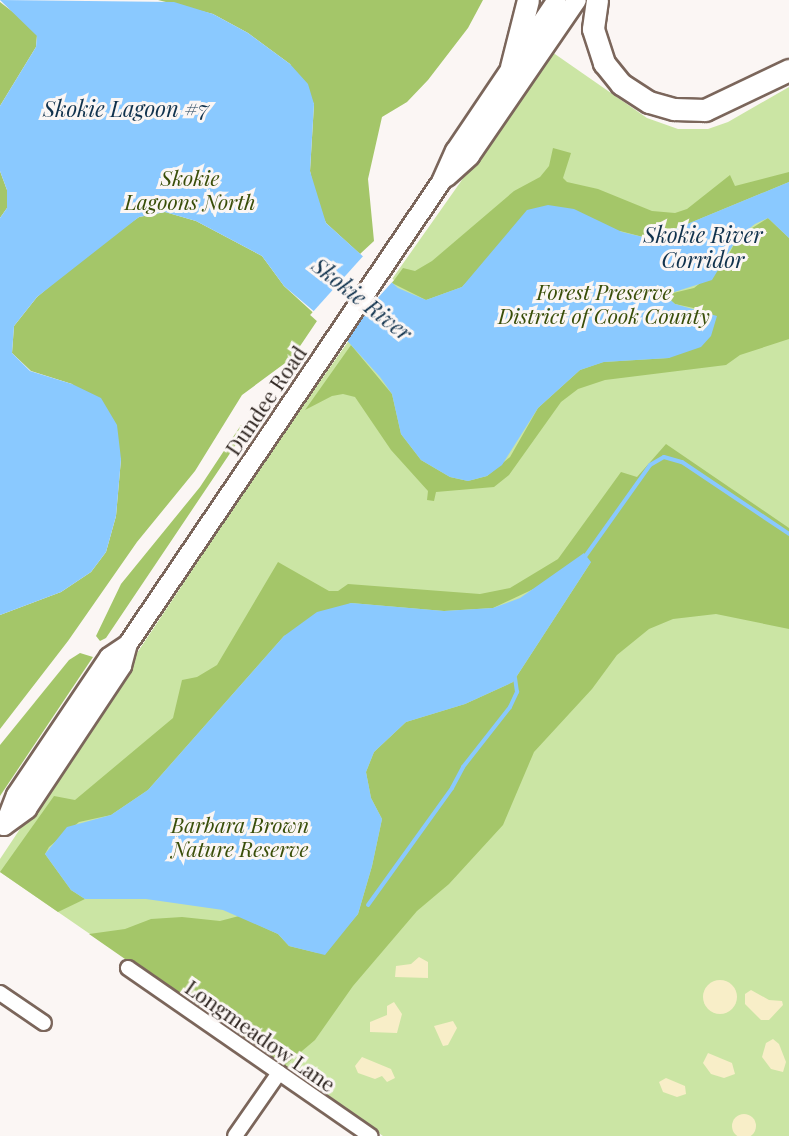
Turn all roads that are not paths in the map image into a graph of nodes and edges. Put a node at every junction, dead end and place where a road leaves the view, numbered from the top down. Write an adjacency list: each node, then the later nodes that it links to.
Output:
1 (528, 0): 5 (highway)
2 (557, 0): 5 (main road, Dundee Road)
3 (577, 0): 7 (main road, Dundee Road)
4 (597, 0): 6 (highway)
5 (511, 67): 7 (main road, Dundee Road)
6 (789, 70)
7 (441, 183): 8 (main road, Dundee Road)
8 (2, 829)
9 (128, 968): 12 (street, Longmeadow Lane)
10 (0, 993): 11 (street)
11 (44, 1023)
12 (279, 1073): 13 (street); 14 (street, Longmeadow Lane)
13 (235, 1136)
14 (370, 1136)

